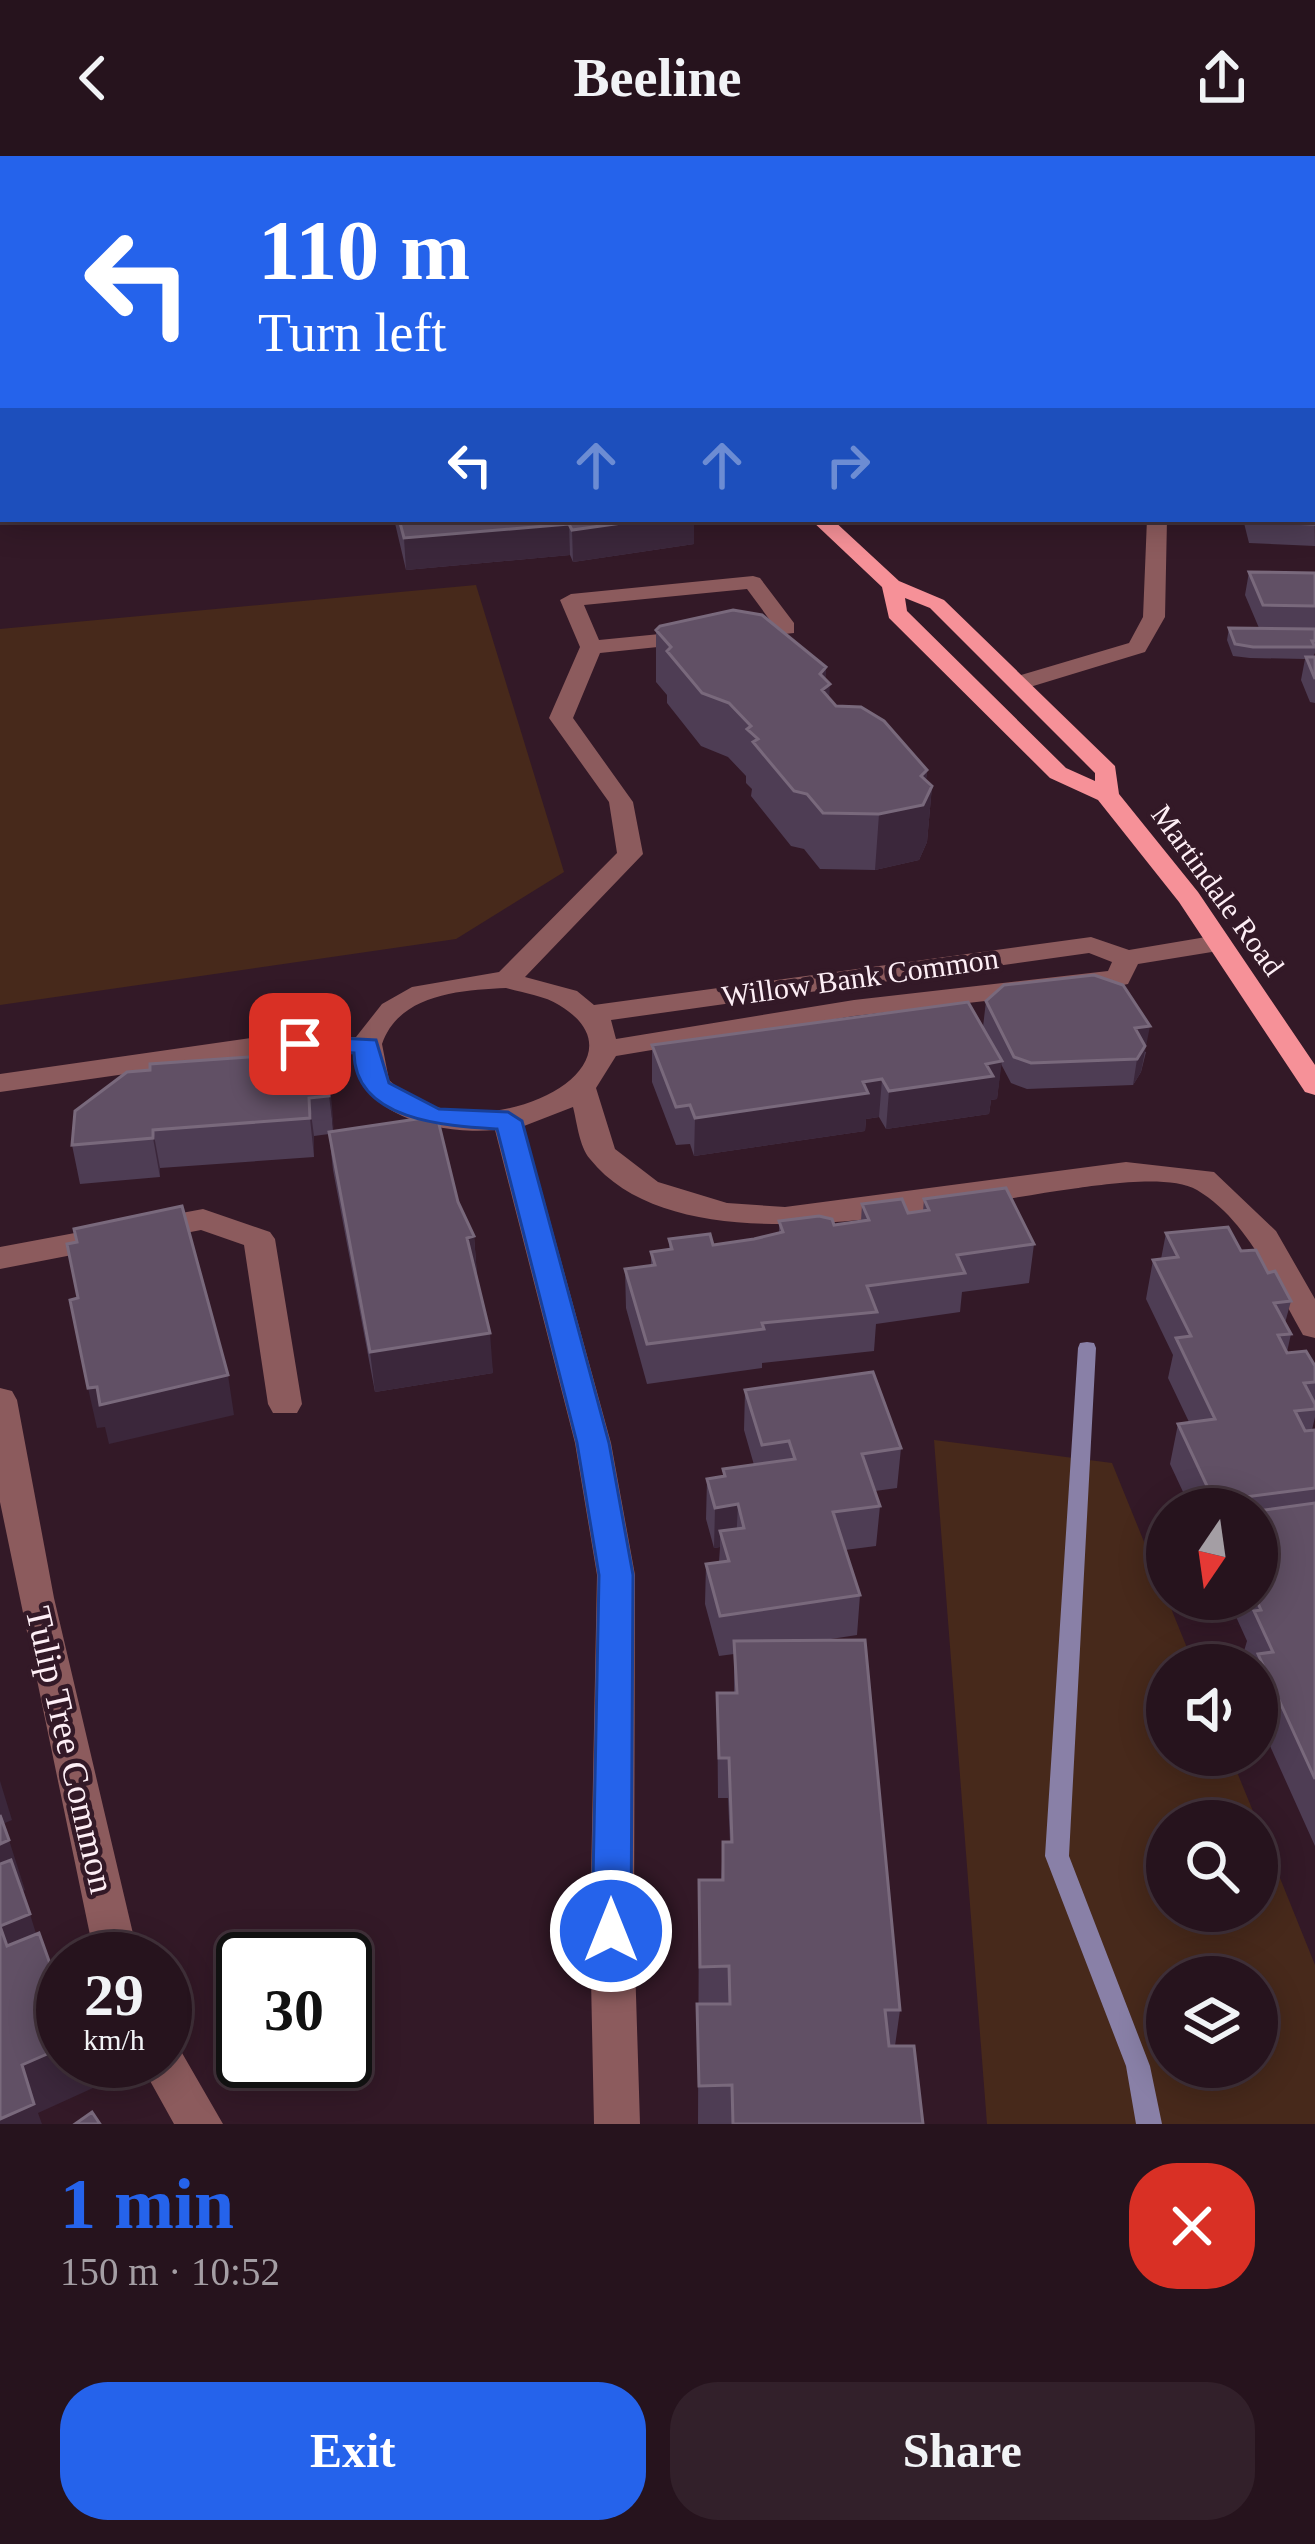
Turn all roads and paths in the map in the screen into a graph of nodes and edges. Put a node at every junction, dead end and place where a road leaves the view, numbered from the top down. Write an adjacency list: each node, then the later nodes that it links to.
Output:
1 (823, 522): 3 (main road, Martindale Road)
2 (1157, 522): 5 (street)
3 (892, 585): 5 (main road, Martindale Road); 6 (main road, Martindale Road)
4 (591, 647): 4 (street); 9 (street)
5 (1022, 682): 6 (main road, Martindale Road)
6 (1107, 795): 7 (main road, Martindale Road)
7 (1218, 943): 8 (street, Willow Bank Common); 14 (main road, Martindale Road)
8 (1127, 958): 10 (street, Willow Bank Common); 12 (street, Willow Bank Common)
9 (507, 980): 10 (street); 11 (street)
10 (592, 1014): 12 (street)
11 (367, 1046): 13 (street); 16 (street)
12 (606, 1049): 15 (street)
13 (0, 1082)
14 (1315, 1086)
15 (583, 1090): 16 (street); 18 (street)
16 (508, 1121): 24 (street)
17 (0, 1258): 20 (street)
18 (1315, 1327)
19 (0, 1400): 21 (street, Tulip Tree Common)
20 (286, 1403)
21 (111, 1932)
22 (178, 2088): 23 (street)
23 (200, 2124)
24 (617, 2124)

